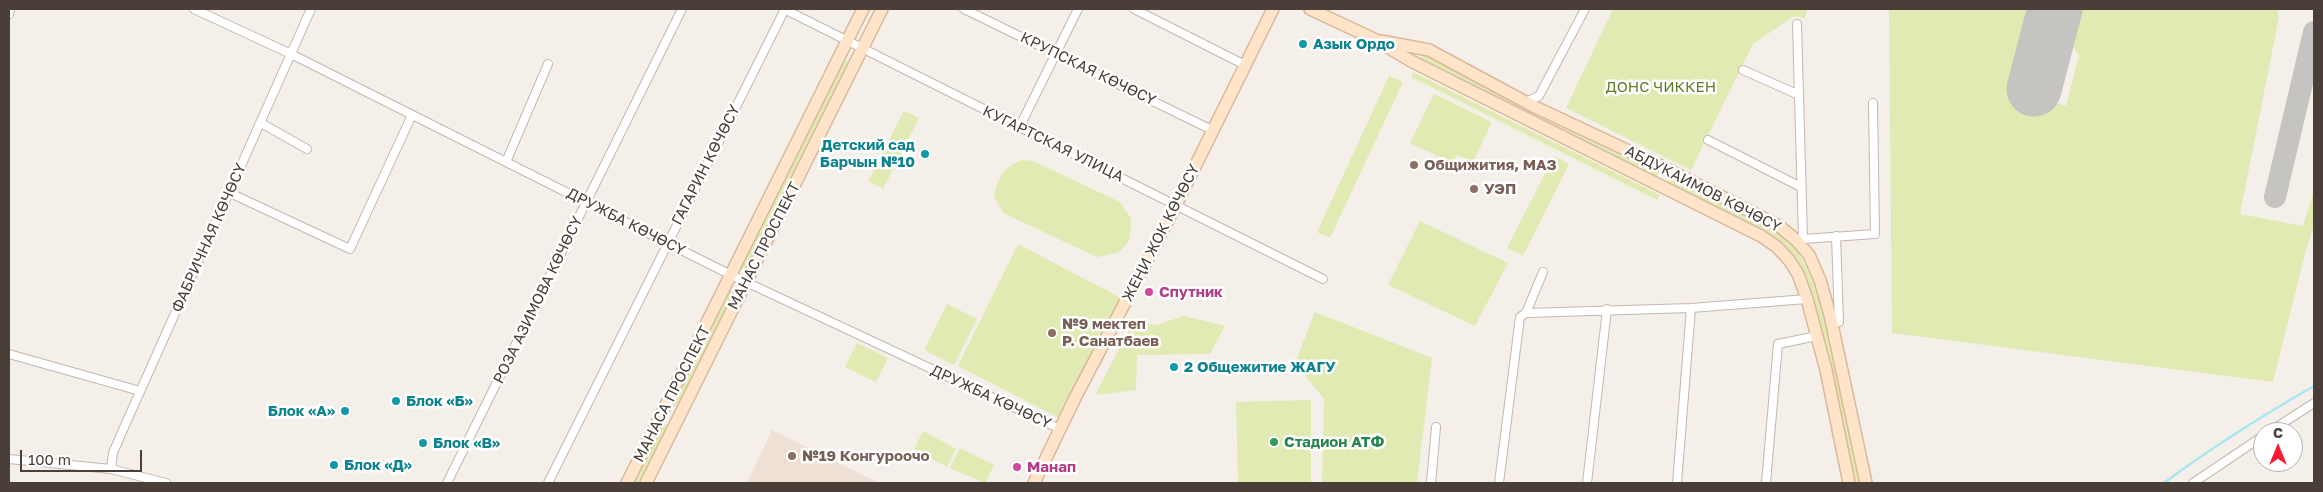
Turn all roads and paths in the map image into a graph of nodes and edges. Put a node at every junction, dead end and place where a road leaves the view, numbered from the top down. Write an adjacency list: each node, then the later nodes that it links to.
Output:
1 (10, 9): 14 (street)
2 (194, 9): 20 (street, ДРУЖБА КӨЧӨСҮ)
3 (311, 9): 20 (street, ФАБРИЧНАЯ КӨЧӨСҮ)
4 (682, 9): 40 (street, РОЗА АЗИМОВА КӨЧӨСҮ)
5 (784, 9): 17 (street, КУГАРТСКАЯ УЛИЦА); 44 (street, ГАГАРИН КӨЧӨСҮ)
6 (863, 9): 17 (main road, МАНАСА ПРОСПЕКТ)
7 (882, 9): 18 (main road, МАНАС ПРОСПЕКТ)
8 (964, 9): 19 (street, КРУПСКАЯ КӨЧӨСҮ)
9 (1078, 9): 19 (street)
10 (1134, 9): 22 (street)
11 (1273, 9): 22 (main road, ЖЕҢИ ЖОК КӨЧӨСҮ)
12 (1310, 9): 16 (main road, АБДУКАИМОВ КӨЧӨСҮ)
13 (1585, 9): 25 (street)
14 (9, 14)
15 (1797, 24): 24 (street)
16 (1376, 40): 26 (main road, АБДУКАИМОВ КӨЧӨСҮ); 37 (main road, АБДУКАИМОВ КӨЧӨСҮ)
17 (847, 42): 18 (street, КУГАРТСКАЯ УЛИЦА); 46 (main road, МАНАСА ПРОСПЕКТ)
18 (862, 50): 31 (street, КУГАРТСКАЯ УЛИЦА); 48 (main road, МАНАС ПРОСПЕКТ)
19 (1056, 53): 31 (street); 32 (street, КРУПСКАЯ КӨЧӨСҮ)
20 (291, 54): 29 (street, ДРУЖБА КӨЧӨСҮ); 30 (street, ФАБРИЧНАЯ КӨЧӨСҮ)
21 (548, 64): 35 (street)
22 (1245, 65): 32 (main road, ЖЕҢИ ЖОК КӨЧӨСҮ)
23 (1743, 70): 24 (street)
24 (1799, 95): 38 (street)
25 (1539, 96): 26 (street); 28 (street)
26 (1526, 102): 28 (main road, АБДУКАИМОВ КӨЧӨСҮ)
27 (1873, 103): 42 (street)
28 (1546, 112): 36 (main road, АБДУКАИМОВ КӨЧӨСҮ)
29 (412, 115): 35 (street, ДРУЖБА КӨЧӨСҮ); 39 (street)
30 (261, 123): 34 (street); 39 (street, ФАБРИЧНАЯ КӨЧӨСҮ)
31 (1019, 128): 41 (street, КУГАРТСКАЯ УЛИЦА)
32 (1212, 130): 41 (main road, ЖЕҢИ ЖОК КӨЧӨСҮ)
33 (1708, 140): 38 (street)
34 (307, 149)
35 (506, 162): 40 (street, ДРУЖБА КӨЧӨСҮ)
36 (1665, 168): 37 (main road); 43 (main road, АБДУКАИМОВ КӨЧӨСҮ)
37 (1658, 184): 49 (main road, АБДУКАИМОВ КӨЧӨСҮ)
38 (1802, 187): 43 (street)
39 (230, 193): 56 (street, ФАБРИЧНАЯ КӨЧӨСҮ)
40 (586, 202): 44 (street, ДРУЖБА КӨЧӨСҮ); 67 (street, РОЗА АЗИМОВА КӨЧӨСҮ)
41 (1176, 205): 47 (street, КУГАРТСКАЯ УЛИЦА); 62 (main road, ЖЕҢИ ЖОК КӨЧӨСҮ)
42 (1836, 236): 43 (street); 53 (street)
43 (1802, 242): 78 (main road, АБДУКАИМОВ КӨЧӨСҮ)
44 (667, 243): 46 (street, ДРУЖБА КӨЧӨСҮ); 68 (street, ГАГАРИН КӨЧӨСҮ)
45 (1543, 272): 52 (street)
46 (731, 275): 48 (street, ДРУЖБА КӨЧӨСҮ); 58 (main road, МАНАСА ПРОСПЕКТ)
47 (1322, 279)
48 (746, 282): 59 (main road, МАНАС ПРОСПЕКТ); 62 (street, ДРУЖБА КӨЧӨСҮ)
49 (1807, 299): 50 (street); 54 (main road, АБДУКАИМОВ КӨЧӨСҮ)
50 (1691, 308): 51 (street); 75 (street)
51 (1607, 309): 52 (street); 74 (street)
52 (1526, 313): 73 (street)
53 (1839, 322)
54 (1817, 336): 76 (street); 77 (main road, АБДУКАИМОВ КӨЧӨСҮ)
55 (9, 354): 56 (street)
56 (140, 391): 65 (street, ФАБРИЧНАЯ КӨЧӨСҮ)
57 (2314, 403): 60 (street)
58 (663, 411): 59 (street); 69 (main road, МАНАСА ПРОСПЕКТ)
59 (678, 419): 70 (main road, МАНАС ПРОСПЕКТ)
60 (2285, 422)
61 (1436, 427): 72 (street)
62 (1060, 429): 71 (main road, ЖЕҢИ ЖОК КӨЧӨСҮ)
63 (2253, 443): 79 (street)
64 (9, 459): 65 (street)
65 (111, 469): 66 (street)
66 (166, 483)
67 (446, 483)
68 (548, 483)
69 (627, 483)
70 (646, 483)
71 (1034, 483)
72 (1431, 483)
73 (1498, 483)
74 (1587, 483)
75 (1677, 483)
76 (1766, 483)
77 (1849, 483)
78 (1866, 483)
79 (2193, 483)

